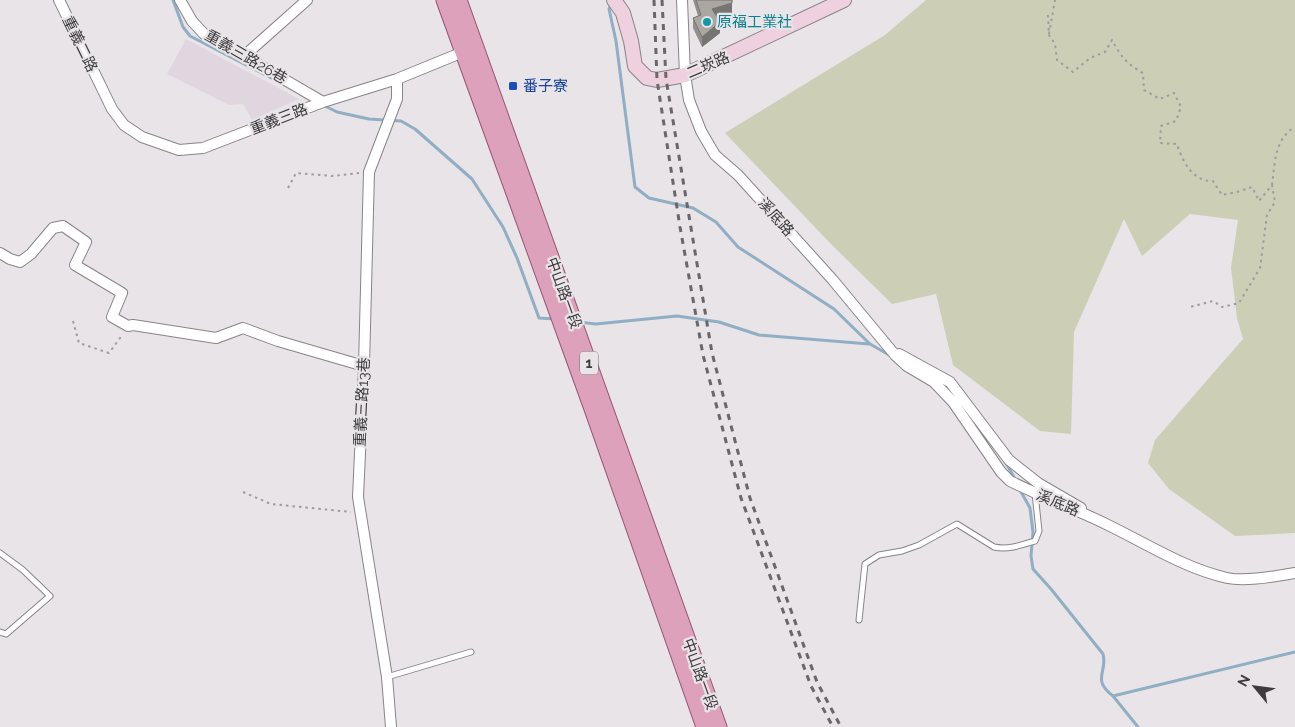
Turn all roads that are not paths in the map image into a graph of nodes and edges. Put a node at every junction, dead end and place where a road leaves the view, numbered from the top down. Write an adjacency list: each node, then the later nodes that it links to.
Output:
1 (60, 0): 13 (street, 重義二路)
2 (180, 0): 10 (street, 重義三路26巷)
3 (307, 0): 10 (street)
4 (444, 0): 9 (main road, 中山路一段 / 1)
5 (459, 0): 9 (main road, 中山路一段 / 1)
6 (614, 0): 11 (street, 二崁路)
7 (682, 0): 11 (street, 溪底路)
8 (844, 0): 11 (street, 二崁路)
9 (470, 49): 12 (street, 重義三路); 26 (main road, 中山路一段 / 1)
10 (244, 56): 14 (street, 重義三路26巷)
11 (685, 76): 16 (street, 溪底路)
12 (397, 79): 14 (street, 重義三路); 17 (street, 重義三路13巷)
13 (101, 88): 14 (street, 重義三路)
14 (324, 102)
15 (0, 253): 17 (street)
16 (892, 351): 18 (street, 溪底路); 19 (street, 溪底路)
17 (364, 366): 25 (street, 重義三路13巷)
18 (1031, 491): 19 (street, 溪底路); 22 (lane)
19 (1107, 524): 21 (street, 溪底路)
20 (0, 553): 23 (lane)
21 (1295, 573)
22 (859, 620)
23 (0, 632)
24 (471, 652): 25 (lane)
25 (387, 677): 27 (street, 重義三路13巷)
26 (701, 697): 28 (main road, 中山路一段 / 1); 29 (main road, 中山路一段 / 1)
27 (391, 727)
28 (704, 727)
29 (719, 727)

